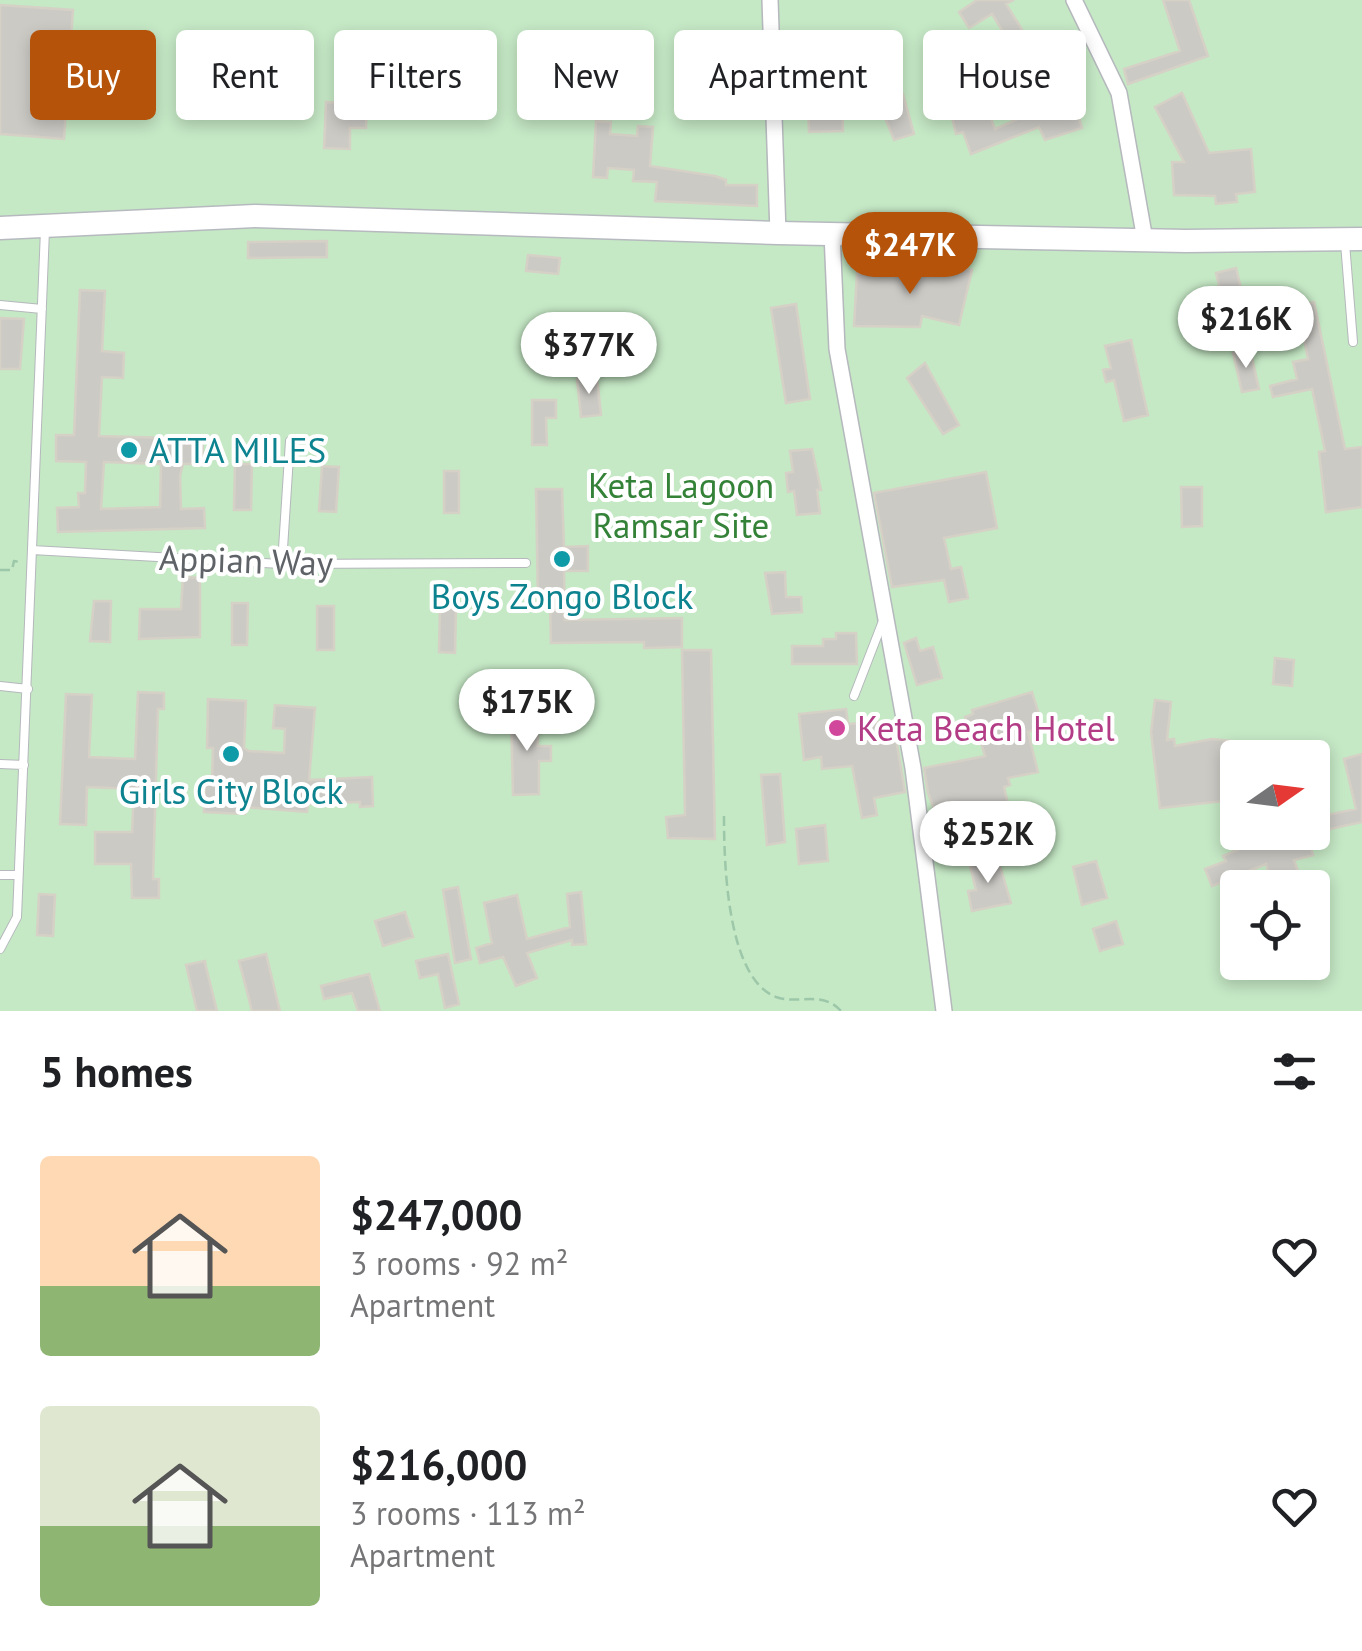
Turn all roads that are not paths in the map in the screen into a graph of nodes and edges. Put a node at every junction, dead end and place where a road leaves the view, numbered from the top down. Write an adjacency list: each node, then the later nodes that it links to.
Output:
1 (770, 0): 5 (street)
2 (1074, 0): 8 (street)
3 (44, 226): 4 (main road); 5 (main road); 10 (lane)
4 (0, 228)
5 (778, 232): 6 (main road)
6 (832, 233): 8 (main road); 16 (street)
7 (1353, 239): 8 (main road); 11 (lane)
8 (1145, 240)
9 (0, 305): 10 (lane)
10 (42, 309): 13 (lane)
11 (1353, 342)
12 (290, 441): 15 (lane)
13 (32, 550): 15 (lane, Appian Way); 18 (lane)
14 (526, 563): 15 (lane, Appian Way)
15 (282, 564)
16 (884, 617): 19 (lane); 25 (street)
17 (0, 686): 18 (lane)
18 (28, 689): 21 (lane)
19 (854, 696)
20 (0, 764): 21 (lane)
21 (24, 765): 23 (lane)
22 (0, 875): 23 (lane)
23 (17, 875): 24 (lane)
24 (0, 949)
25 (944, 1011)

